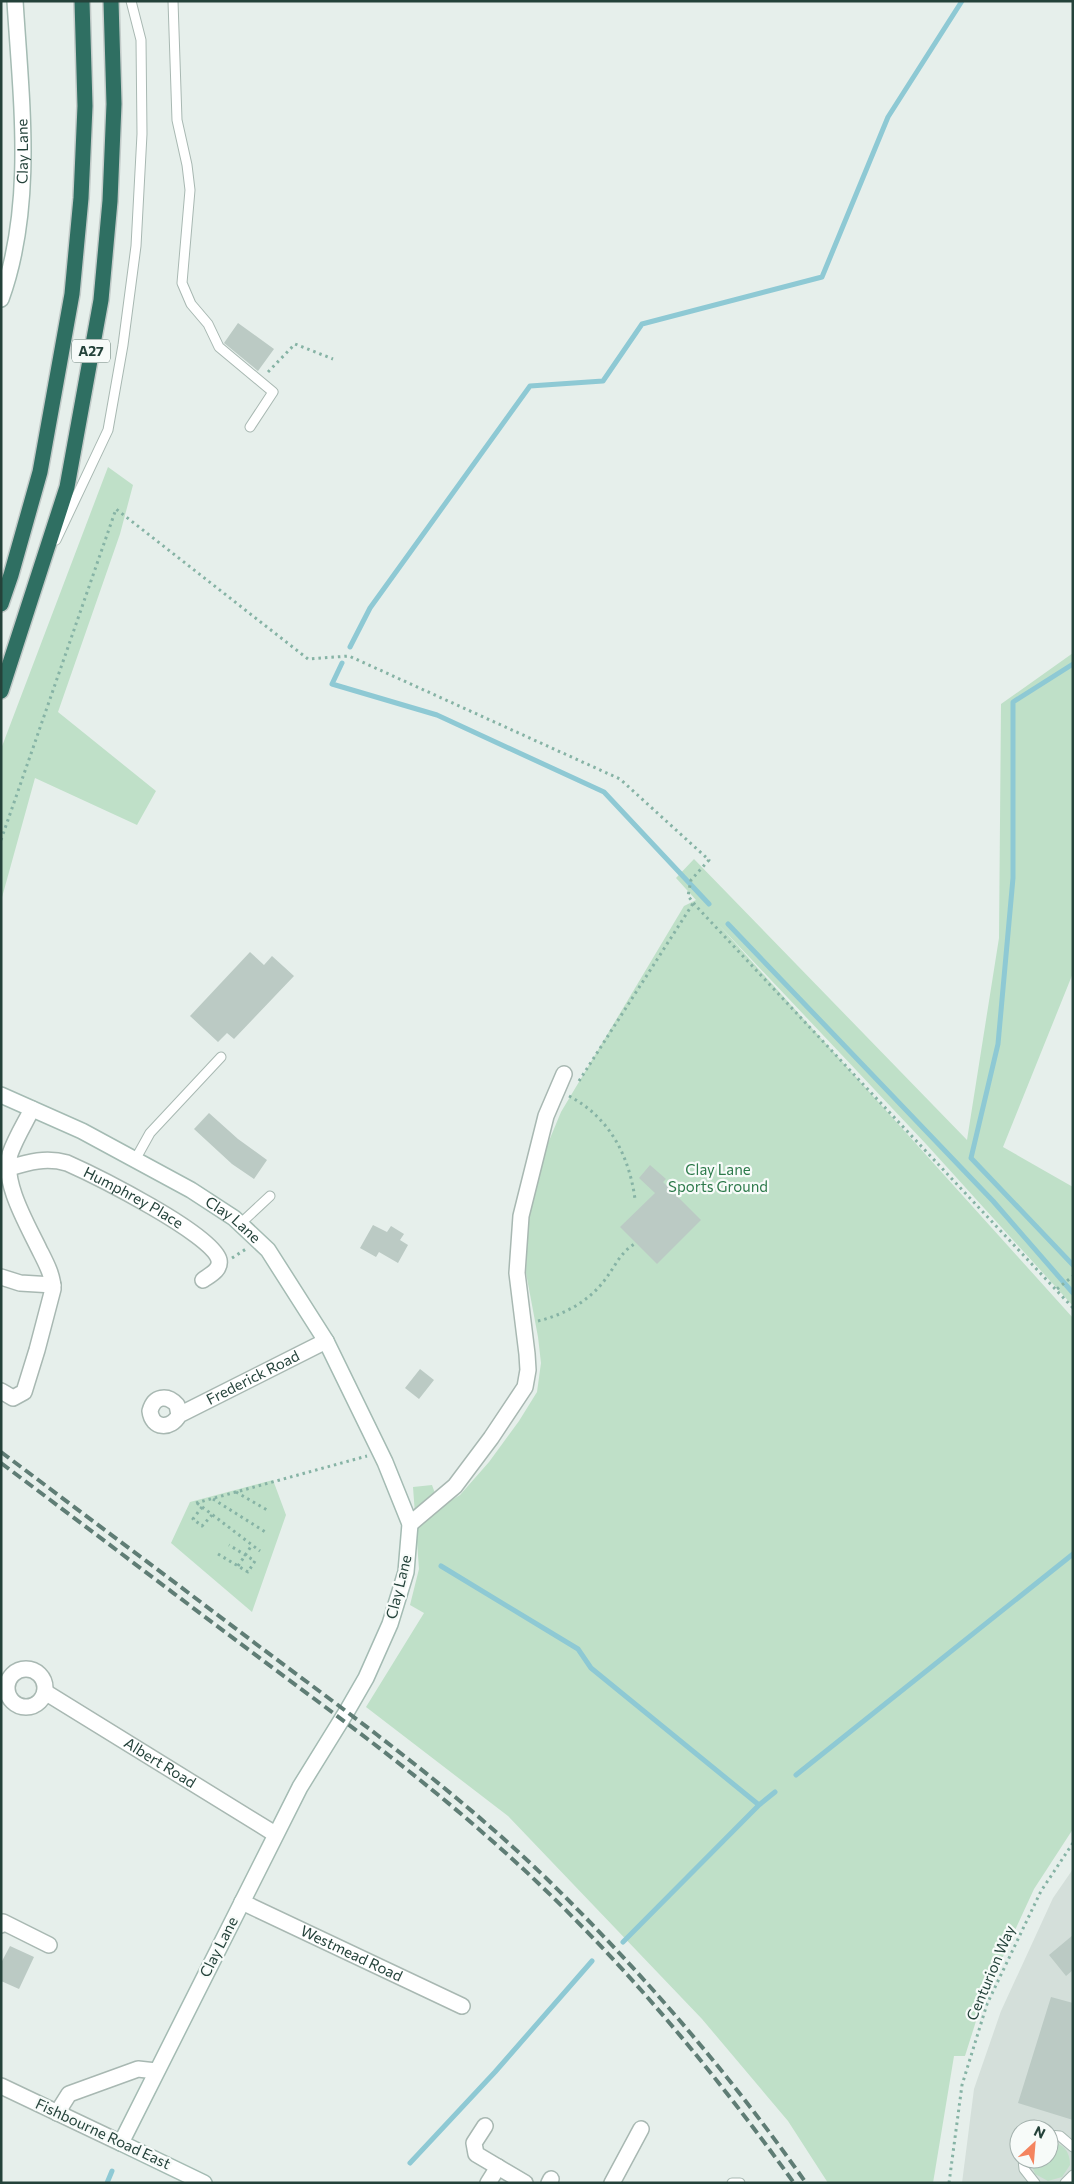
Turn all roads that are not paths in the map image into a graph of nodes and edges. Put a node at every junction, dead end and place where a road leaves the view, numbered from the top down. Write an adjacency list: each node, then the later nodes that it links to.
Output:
1 (16, 1): 6 (street, Clay Lane)
2 (82, 1): 9 (highway, A27)
3 (110, 1): 8 (highway, A27)
4 (130, 1): 8 (lane)
5 (173, 1): 7 (lane)
6 (1, 299)
7 (250, 426)
8 (44, 564): 10 (highway, A27)
9 (1, 604)
10 (1, 690)
11 (221, 1057): 15 (lane)
12 (564, 1074): 25 (street)
13 (1, 1095): 14 (street, Clay Lane)
14 (32, 1109): 15 (street, Clay Lane); 16 (street)
15 (135, 1160): 18 (street, Clay Lane)
16 (9, 1168): 20 (street, Humphrey Place); 21 (street)
17 (270, 1196): 18 (lane)
18 (240, 1224): 22 (street, Clay Lane)
19 (1, 1277): 21 (street)
20 (203, 1280)
21 (53, 1285): 23 (street)
22 (326, 1341): 24 (street, Frederick Road); 25 (street, Clay Lane)
23 (1, 1391)
24 (179, 1415)
25 (410, 1524): 27 (street, Clay Lane)
26 (45, 1692): 27 (street, Albert Road)
27 (275, 1834): 28 (street, Clay Lane)
28 (242, 1902): 31 (street, Westmead Road); 32 (street, Clay Lane)
29 (1, 1925): 30 (street)
30 (49, 1945)
31 (462, 2006)
32 (156, 2071): 34 (street); 38 (street, Clay Lane)
33 (1, 2086): 34 (street, Fishbourne Road East)
34 (57, 2113): 38 (street, Fishbourne Road East)
35 (485, 2126): 40 (street)
36 (641, 2129): 46 (street)
37 (1059, 2136): 39 (lane)
38 (120, 2143): 43 (street, Fishbourne Road East)
39 (1073, 2147)
40 (498, 2167): 44 (street); 45 (street)
41 (1025, 2169): 49 (lane)
42 (1073, 2175): 50 (lane)
43 (204, 2183)
44 (488, 2183)
45 (525, 2183)
46 (612, 2183)
47 (732, 2183): 48 (lane)
48 (740, 2183)
49 (1034, 2183)
50 (1065, 2183)

